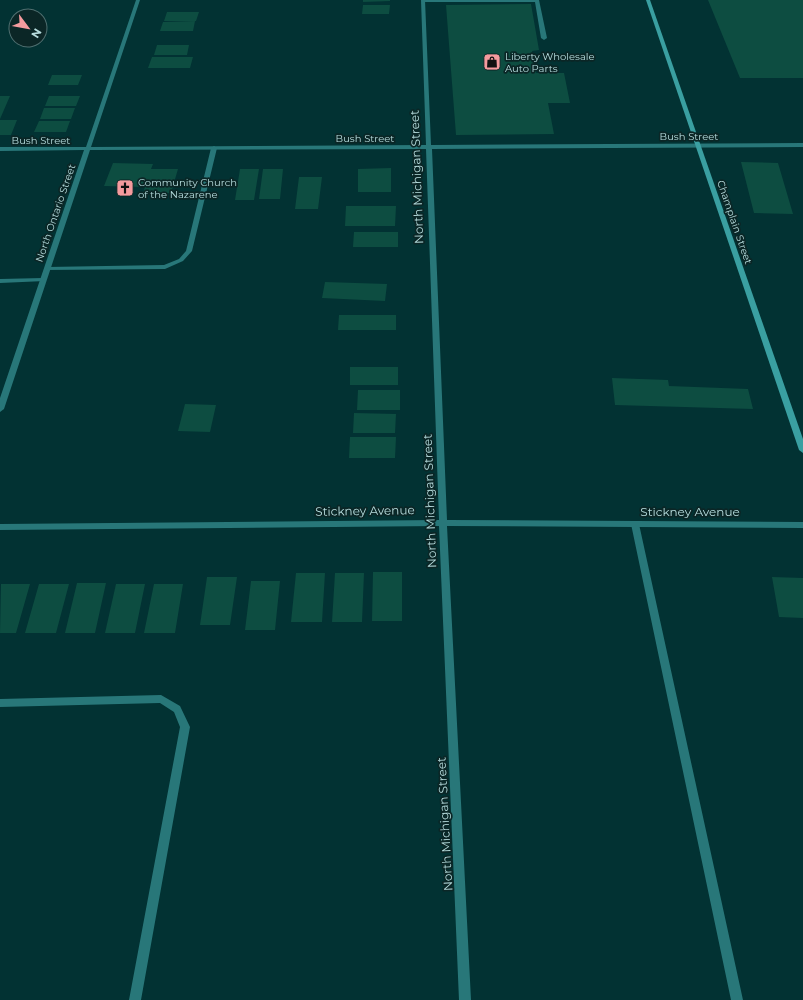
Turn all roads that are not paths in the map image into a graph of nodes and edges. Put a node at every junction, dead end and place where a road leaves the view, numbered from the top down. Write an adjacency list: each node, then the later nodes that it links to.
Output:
1 (138, 0): 11 (street, North Ontario Street)
2 (424, 0): 3 (street); 8 (street, North Michigan Street)
3 (537, 0): 5 (street)
4 (648, 0): 6 (main road, Champlain Street)
5 (544, 38)
6 (699, 145): 7 (street, Bush Street); 8 (street, Bush Street); 16 (main road, Champlain Street)
7 (803, 145)
8 (428, 147): 9 (street, Bush Street); 17 (street, North Michigan Street)
9 (214, 148): 11 (street, Bush Street); 12 (street)
10 (0, 149): 11 (street, Bush Street)
11 (87, 149): 12 (street, North Ontario Street)
12 (47, 269): 13 (street, North Ontario Street)
13 (43, 280): 14 (street); 15 (street, North Ontario Street)
14 (0, 281)
15 (0, 409)
16 (803, 450)
17 (442, 522): 18 (street, Stickney Avenue); 20 (street, Stickney Avenue); 23 (street, North Michigan Street)
18 (635, 524): 19 (street, Stickney Avenue); 24 (street)
19 (803, 525)
20 (0, 527)
21 (0, 702): 22 (street)
22 (135, 1000)
23 (465, 1000)
24 (737, 1000)

